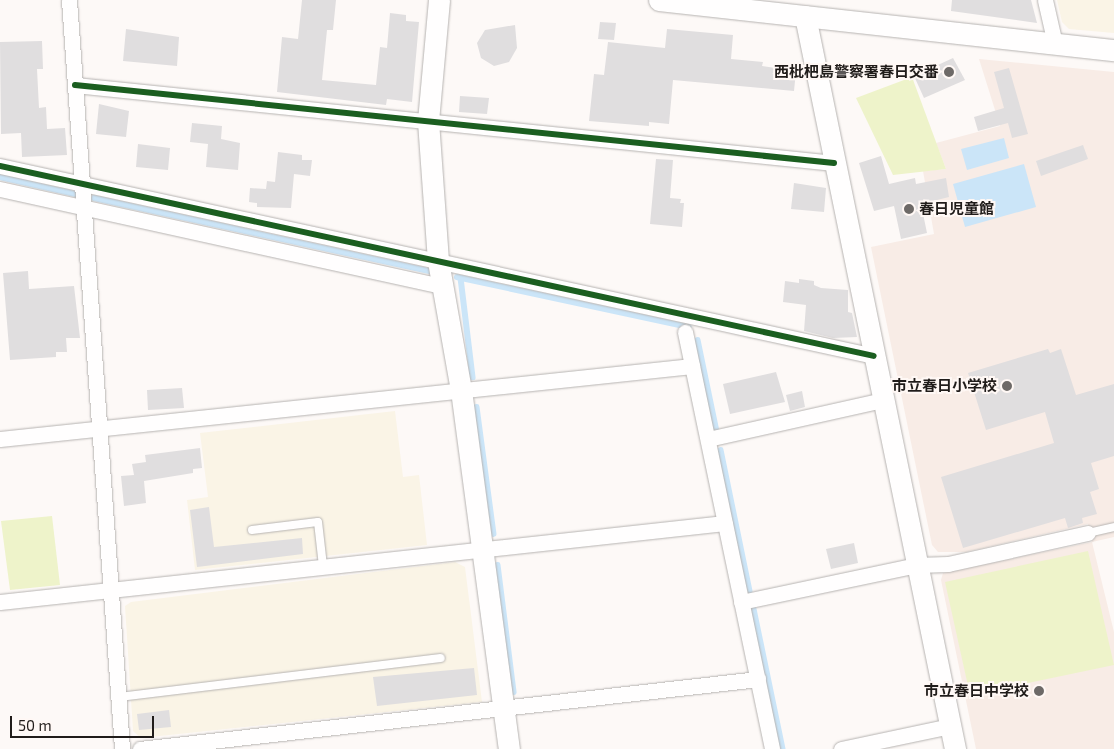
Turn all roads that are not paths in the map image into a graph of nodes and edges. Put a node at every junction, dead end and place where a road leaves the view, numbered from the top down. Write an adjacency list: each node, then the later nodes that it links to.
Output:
1 (69, 0): 9 (street)
2 (439, 0): 10 (street)
3 (659, 0): 5 (street)
4 (1045, 0): 7 (street)
5 (716, 3): 6 (street)
6 (805, 16): 7 (street); 11 (street)
7 (1055, 44): 8 (street)
8 (1114, 50)
9 (75, 85): 10 (street); 13 (street)
10 (428, 121): 11 (street); 16 (street)
11 (834, 163): 19 (street)
12 (0, 166): 13 (street)
13 (82, 184): 15 (street); 16 (street)
14 (0, 189): 15 (street)
15 (84, 208): 17 (street); 23 (street)
16 (438, 261): 17 (street); 19 (street)
17 (442, 286): 21 (street)
18 (685, 332): 20 (street)
19 (874, 356): 22 (street)
20 (692, 366): 21 (street); 24 (street)
21 (461, 390): 23 (street); 30 (street)
22 (883, 400): 24 (street); 31 (street)
23 (101, 429): 25 (street); 33 (street)
24 (708, 439): 26 (street)
25 (0, 440)
26 (725, 523): 30 (street); 35 (street)
27 (1114, 527): 29 (lane)
28 (252, 530): 32 (lane)
29 (1088, 533): 31 (street)
30 (481, 550): 32 (street); 39 (street)
31 (916, 565): 35 (street); 40 (street)
32 (324, 566): 33 (street)
33 (112, 590): 34 (street); 38 (street)
34 (0, 602)
35 (741, 602): 37 (street)
36 (441, 658): 38 (lane)
37 (758, 679): 39 (street); 44 (street)
38 (119, 697): 41 (street)
39 (502, 708): 42 (street); 43 (street)
40 (950, 726): 45 (street); 46 (street)
41 (122, 749)
42 (140, 749)
43 (509, 749)
44 (772, 749)
45 (841, 749)
46 (955, 749)

